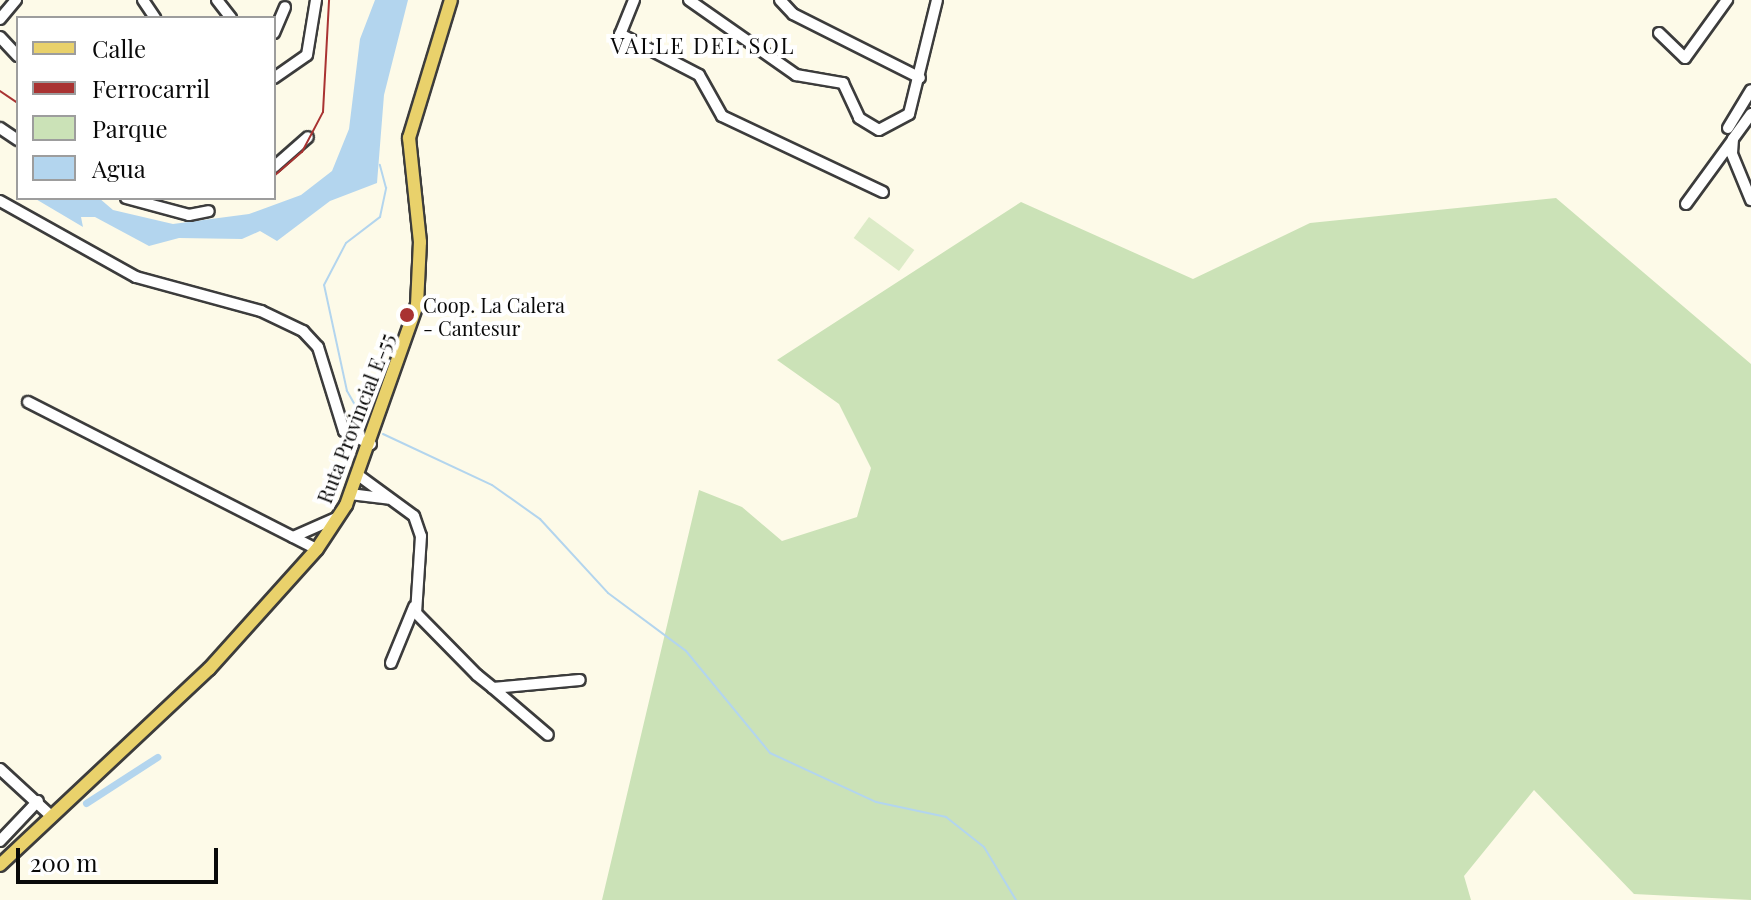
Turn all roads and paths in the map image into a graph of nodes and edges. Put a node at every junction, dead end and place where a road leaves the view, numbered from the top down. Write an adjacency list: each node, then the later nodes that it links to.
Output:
1 (217, 0): 11 (street)
2 (316, 0): 17 (street)
3 (451, 0): 32 (main road, Ruta Provincial E-55)
4 (634, 0): 25 (street)
5 (689, 0): 18 (street)
6 (780, 0): 18 (street)
7 (937, 0): 18 (street)
8 (1727, 0): 14 (street)
9 (285, 7): 13 (street)
10 (16, 10): 12 (street)
11 (229, 16)
12 (0, 19)
13 (276, 28)
14 (1659, 33)
15 (0, 36): 16 (street)
16 (16, 54)
17 (276, 77)
18 (920, 78)
19 (1751, 90): 21 (street)
20 (1751, 114): 23 (street)
21 (1728, 128)
22 (308, 137): 24 (street)
23 (1733, 139): 27 (street); 29 (street)
24 (276, 165)
25 (883, 192)
26 (133, 200): 30 (street)
27 (1751, 200)
28 (0, 201): 32 (street)
29 (1686, 204)
30 (209, 211)
31 (28, 402): 37 (street)
32 (371, 444): 33 (main road, Ruta Provincial E-55)
33 (358, 475): 34 (main road, Ruta Provincial E-55); 35 (street)
34 (350, 494): 35 (street); 36 (main road, Ruta Provincial E-55)
35 (390, 499): 39 (street)
36 (341, 514): 37 (street); 38 (main road, Ruta Provincial E-55)
37 (293, 537): 38 (street)
38 (317, 549): 46 (main road, Ruta Provincial E-55)
39 (414, 607): 40 (street); 42 (street)
40 (391, 663)
41 (580, 680): 42 (street)
42 (493, 688): 43 (street)
43 (548, 735)
44 (0, 769): 45 (street)
45 (38, 801): 46 (street); 47 (street); 48 (street)
46 (50, 815): 47 (main road, Ruta Provincial E-55)
47 (34, 829): 49 (main road, Ruta Provincial E-55)
48 (0, 841)
49 (0, 865)

